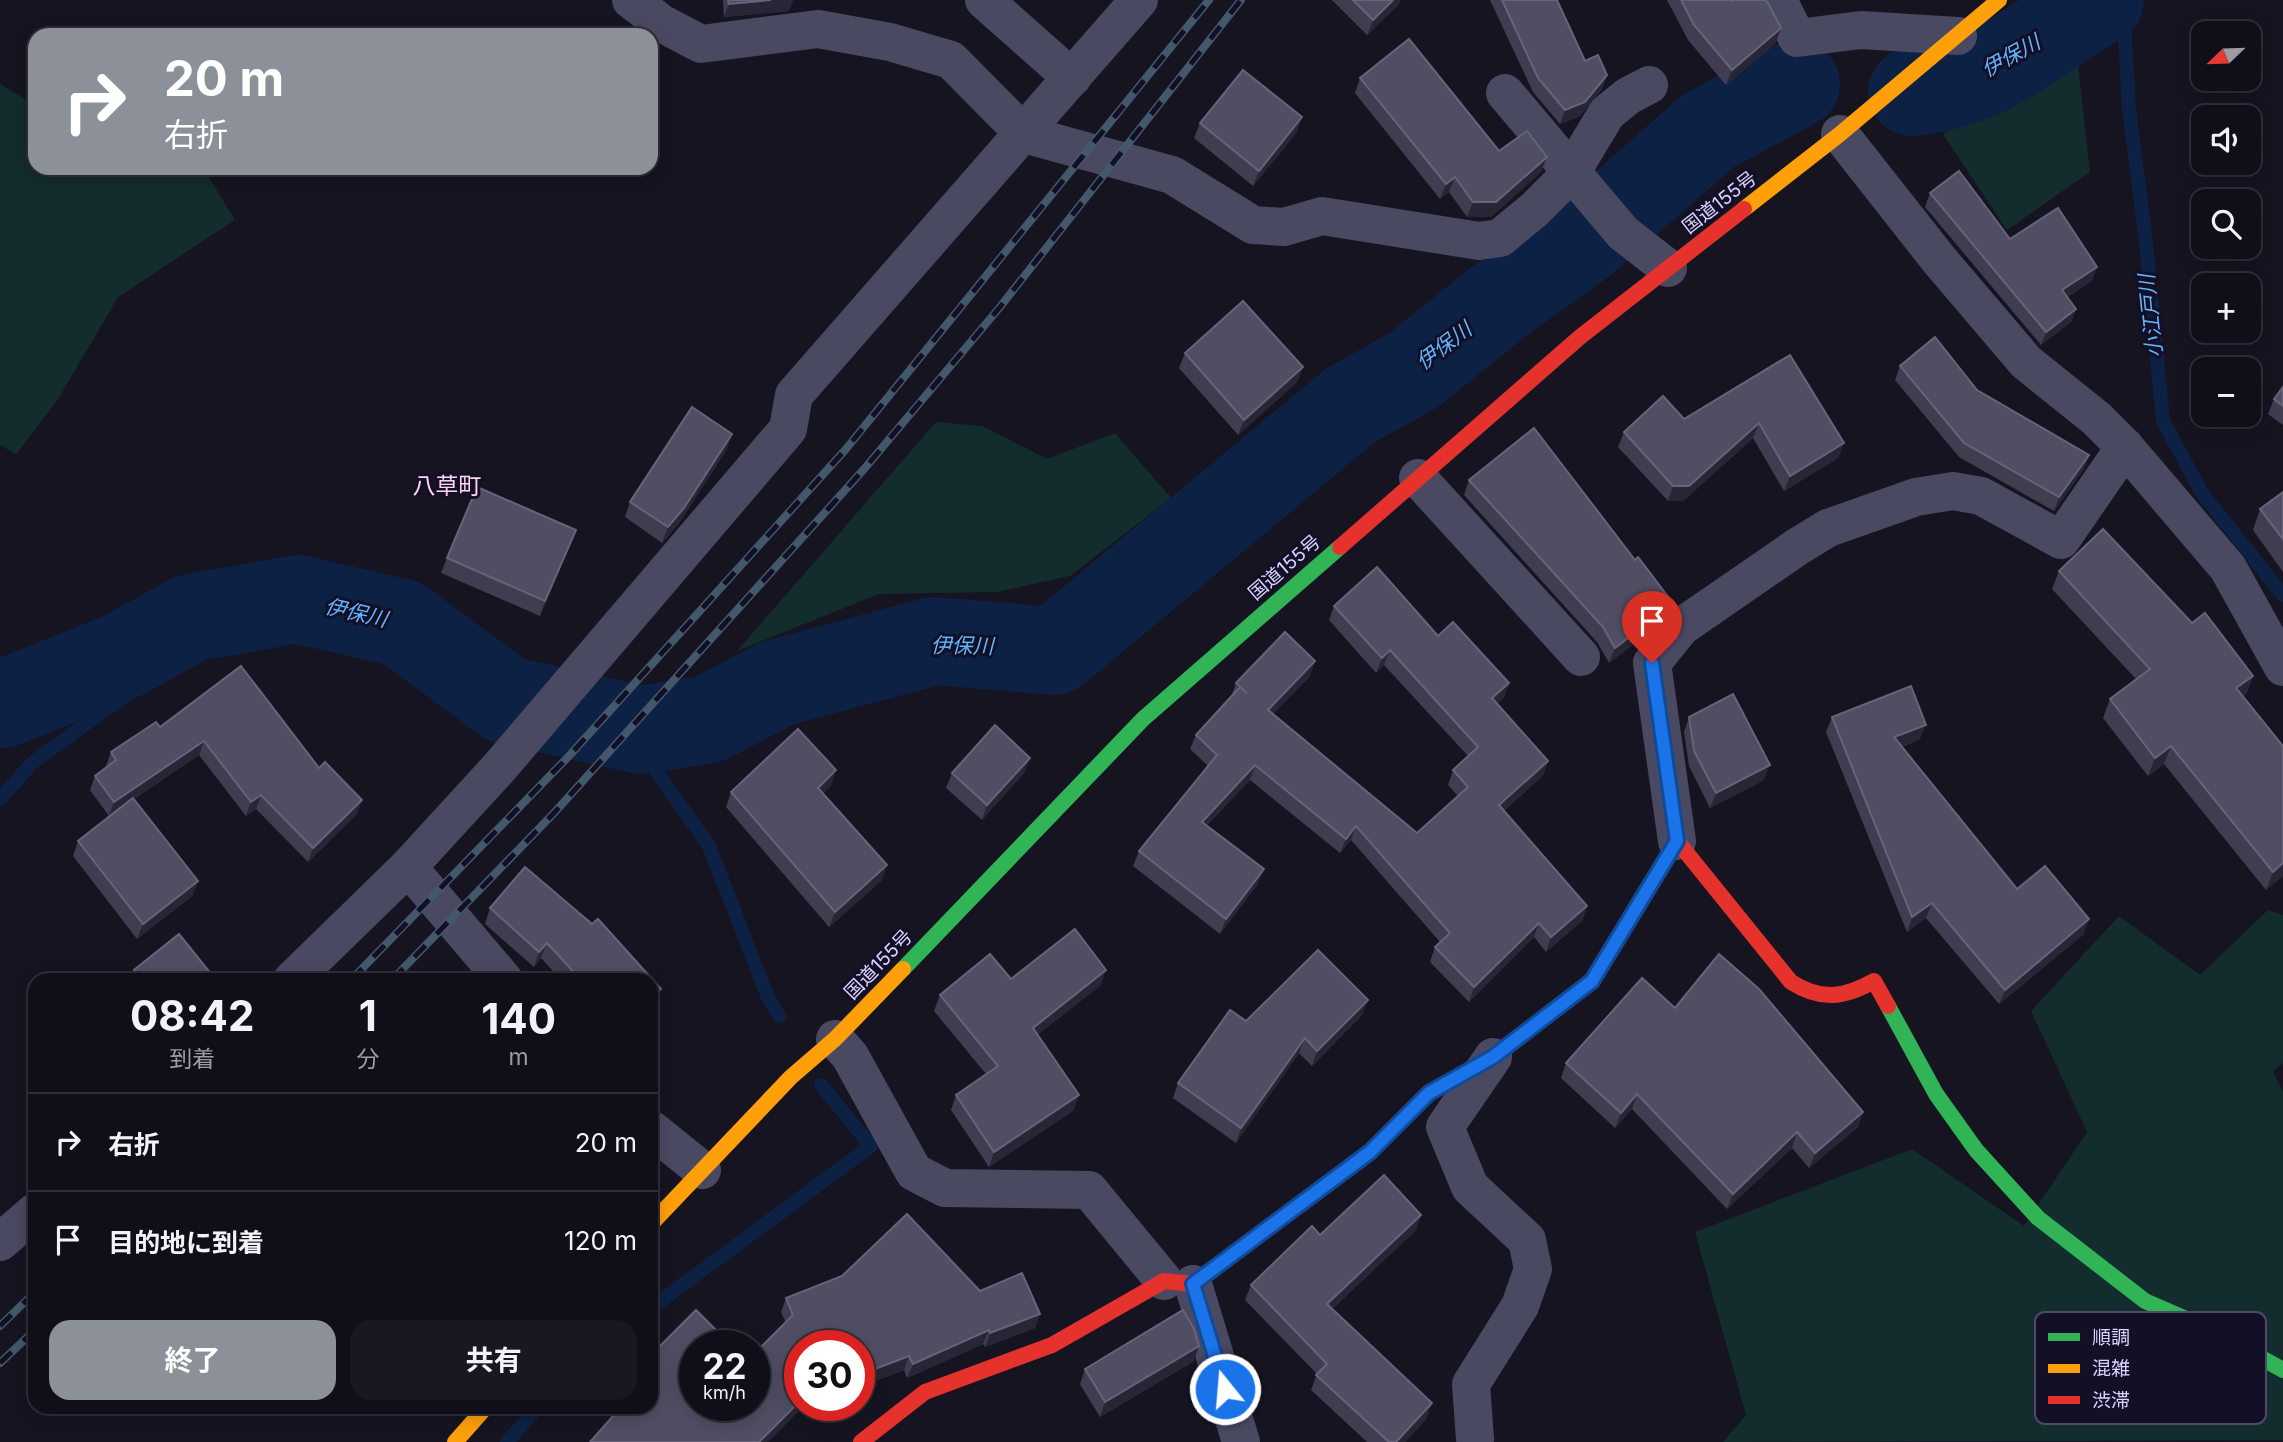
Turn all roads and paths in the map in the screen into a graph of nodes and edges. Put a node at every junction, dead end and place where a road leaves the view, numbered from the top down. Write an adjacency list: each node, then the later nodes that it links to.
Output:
1 (631, 0): 10 (street)
2 (984, 0): 7 (street)
3 (1139, 0): 7 (street)
4 (1778, 0): 6 (street)
5 (1998, 0): 6 (main road, 国道155号)
6 (1958, 36): 11 (main road, 国道155号)
7 (1072, 78): 10 (street)
8 (1649, 85): 12 (street)
9 (1505, 93): 12 (street)
10 (1024, 134): 12 (street); 19 (street)
11 (1840, 134): 13 (main road, 国道155号); 14 (street)
12 (1584, 186): 13 (street)
13 (1668, 268): 15 (main road, 国道155号)
14 (2125, 447): 17 (street); 18 (street)
15 (1418, 478): 16 (street); 22 (main road, 国道155号)
16 (1581, 657)
17 (2283, 667)
18 (1677, 841): 23 (main road); 30 (main road)
19 (408, 867): 20 (street); 21 (street)
20 (299, 973)
21 (498, 973)
22 (835, 1039): 25 (main road, 国道155号); 29 (street)
23 (1493, 1057): 29 (main road); 34 (street)
24 (658, 1135): 25 (street)
25 (702, 1170): 26 (main road, 国道155号)
26 (658, 1217)
27 (28, 1218): 28 (street)
28 (0, 1242)
29 (1179, 1282): 36 (main road); 37 (street)
30 (2170, 1312)
31 (2266, 1361): 32 (main road)
32 (2283, 1370)
33 (480, 1414): 35 (main road)
34 (1475, 1439)
35 (455, 1442)
36 (861, 1442)
37 (1241, 1442)

